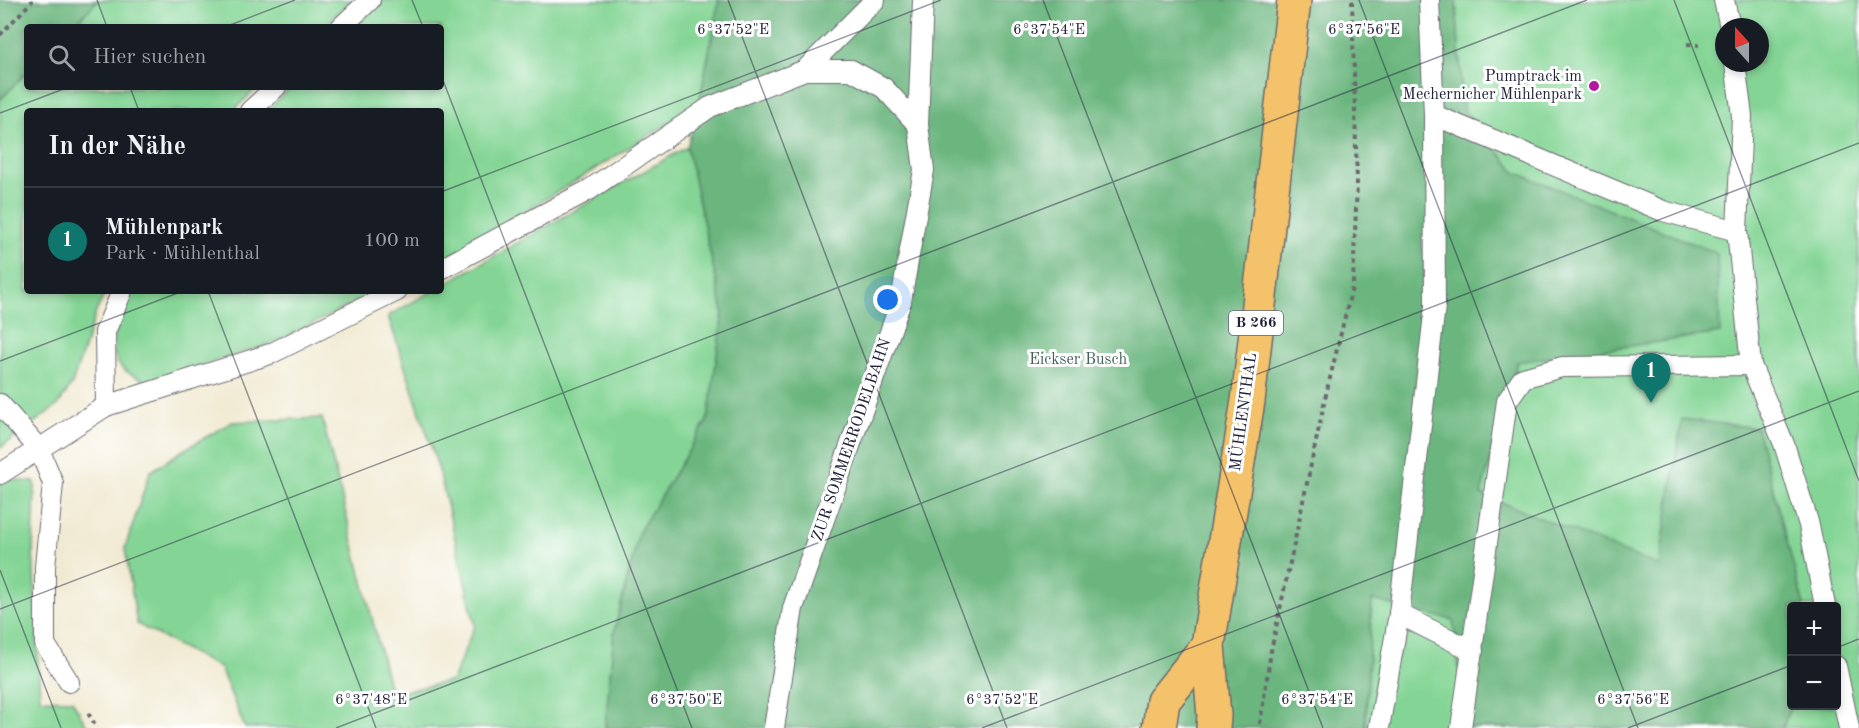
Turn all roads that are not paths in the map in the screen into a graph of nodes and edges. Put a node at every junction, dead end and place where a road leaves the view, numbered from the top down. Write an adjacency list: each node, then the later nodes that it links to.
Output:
1 (370, 0): 8 (lane)
2 (874, 0): 9 (lane)
3 (923, 0): 14 (lane, ZUR SOMMERRODELBAHN)
4 (1294, 0): 26 (main road, MÜHLENTHAL / B 266)
5 (1429, 0): 13 (lane)
6 (1724, 0): 7 (lane)
7 (1728, 18)
8 (344, 24)
9 (805, 70): 14 (lane); 16 (lane)
10 (1736, 72): 15 (lane)
11 (273, 90): 12 (lane)
12 (252, 108)
13 (1434, 115): 15 (lane); 25 (lane)
14 (918, 125): 30 (lane, ZUR SOMMERRODELBAHN)
15 (1737, 231): 19 (lane)
16 (444, 267)
17 (121, 294): 21 (lane)
18 (391, 294): 21 (lane)
19 (1751, 365): 24 (lane); 27 (lane)
20 (0, 404): 22 (lane)
21 (106, 406): 22 (lane)
22 (39, 448): 23 (lane); 28 (lane)
23 (0, 474)
24 (1824, 602)
25 (1399, 614): 27 (lane); 33 (lane)
26 (1208, 645): 31 (main road, MÜHLENTHAL / B 266); 32 (main road, MÜHLENTHAL / B 266)
27 (1473, 651): 34 (lane)
28 (69, 682)
29 (1841, 690): 35 (lane)
30 (774, 728)
31 (1159, 728)
32 (1213, 728)
33 (1379, 728)
34 (1461, 728)
35 (1849, 728)

